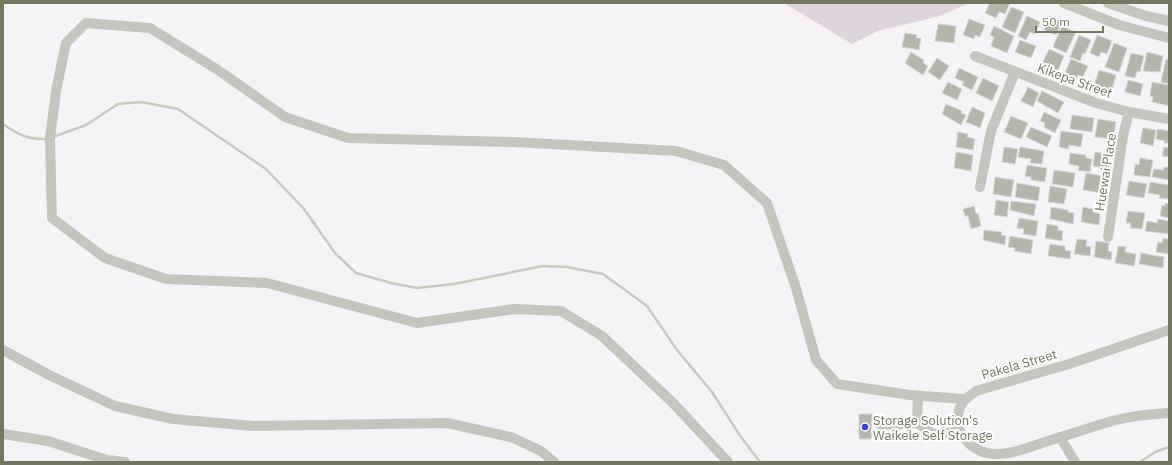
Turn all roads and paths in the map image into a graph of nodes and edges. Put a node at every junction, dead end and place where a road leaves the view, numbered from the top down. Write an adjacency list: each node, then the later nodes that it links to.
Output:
1 (1064, 3): 4 (street)
2 (1108, 3): 3 (street)
3 (1169, 21)
4 (1169, 38)
5 (975, 56): 6 (street, Kikepa Street)
6 (1015, 72): 7 (street, Kikepa Street); 9 (street)
7 (1129, 112): 8 (street, Kikepa Street); 10 (street, Huewai Place)
8 (1169, 119)
9 (980, 187)
10 (1108, 237)
11 (1169, 330): 14 (street, Pakela Street)
12 (3, 350): 22 (street)
13 (918, 396): 14 (street); 16 (street); 23 (street)
14 (964, 399): 18 (street)
15 (1169, 412): 20 (street)
16 (917, 423): 17 (street); 18 (street)
17 (881, 425)
18 (960, 432): 20 (street)
19 (3, 434): 21 (street)
20 (1060, 437): 24 (street)
21 (126, 462)
22 (554, 462)
23 (728, 462)
24 (1075, 462)

